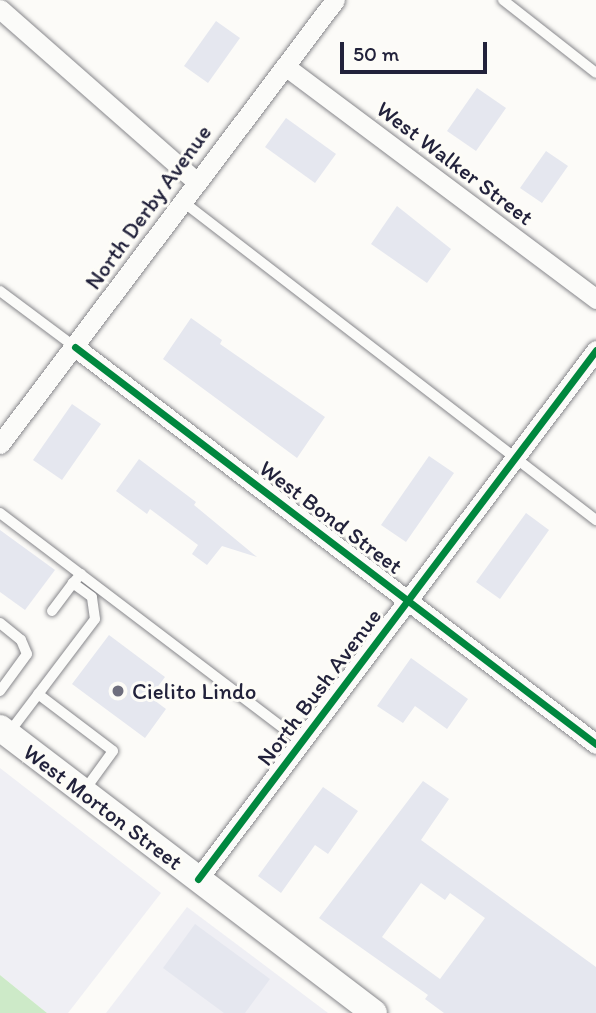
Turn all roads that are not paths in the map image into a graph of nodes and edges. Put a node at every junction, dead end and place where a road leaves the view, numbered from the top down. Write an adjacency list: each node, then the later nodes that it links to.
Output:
1 (335, 0): 4 (street, North Derby Avenue)
2 (503, 0): 5 (lane)
3 (0, 9): 6 (street)
4 (285, 66): 6 (street, North Derby Avenue); 9 (street, West Walker Street)
5 (596, 73)
6 (196, 181): 7 (street, North Derby Avenue)
7 (182, 201): 10 (street, North Derby Avenue); 13 (lane)
8 (0, 291): 10 (lane)
9 (596, 299)
10 (75, 347): 12 (street, North Derby Avenue); 18 (street, West Bond Street)
11 (596, 350): 13 (street, North Bush Avenue)
12 (0, 444)
13 (515, 459): 15 (lane); 18 (street, North Bush Avenue)
14 (0, 513): 16 (lane)
15 (596, 520)
16 (81, 574): 17 (lane); 24 (lane)
17 (73, 583): 19 (lane); 22 (lane)
18 (409, 601): 24 (street, North Bush Avenue); 25 (street, West Bond Street)
19 (52, 611)
20 (0, 624): 21 (lane)
21 (0, 691)
22 (38, 694): 23 (lane); 26 (lane)
23 (4, 731): 26 (main road, West Morton Street)
24 (302, 741): 27 (street, North Bush Avenue)
25 (596, 744)
26 (83, 791): 27 (main road, West Morton Street)
27 (198, 878): 28 (main road, West Morton Street)
28 (374, 1013)

